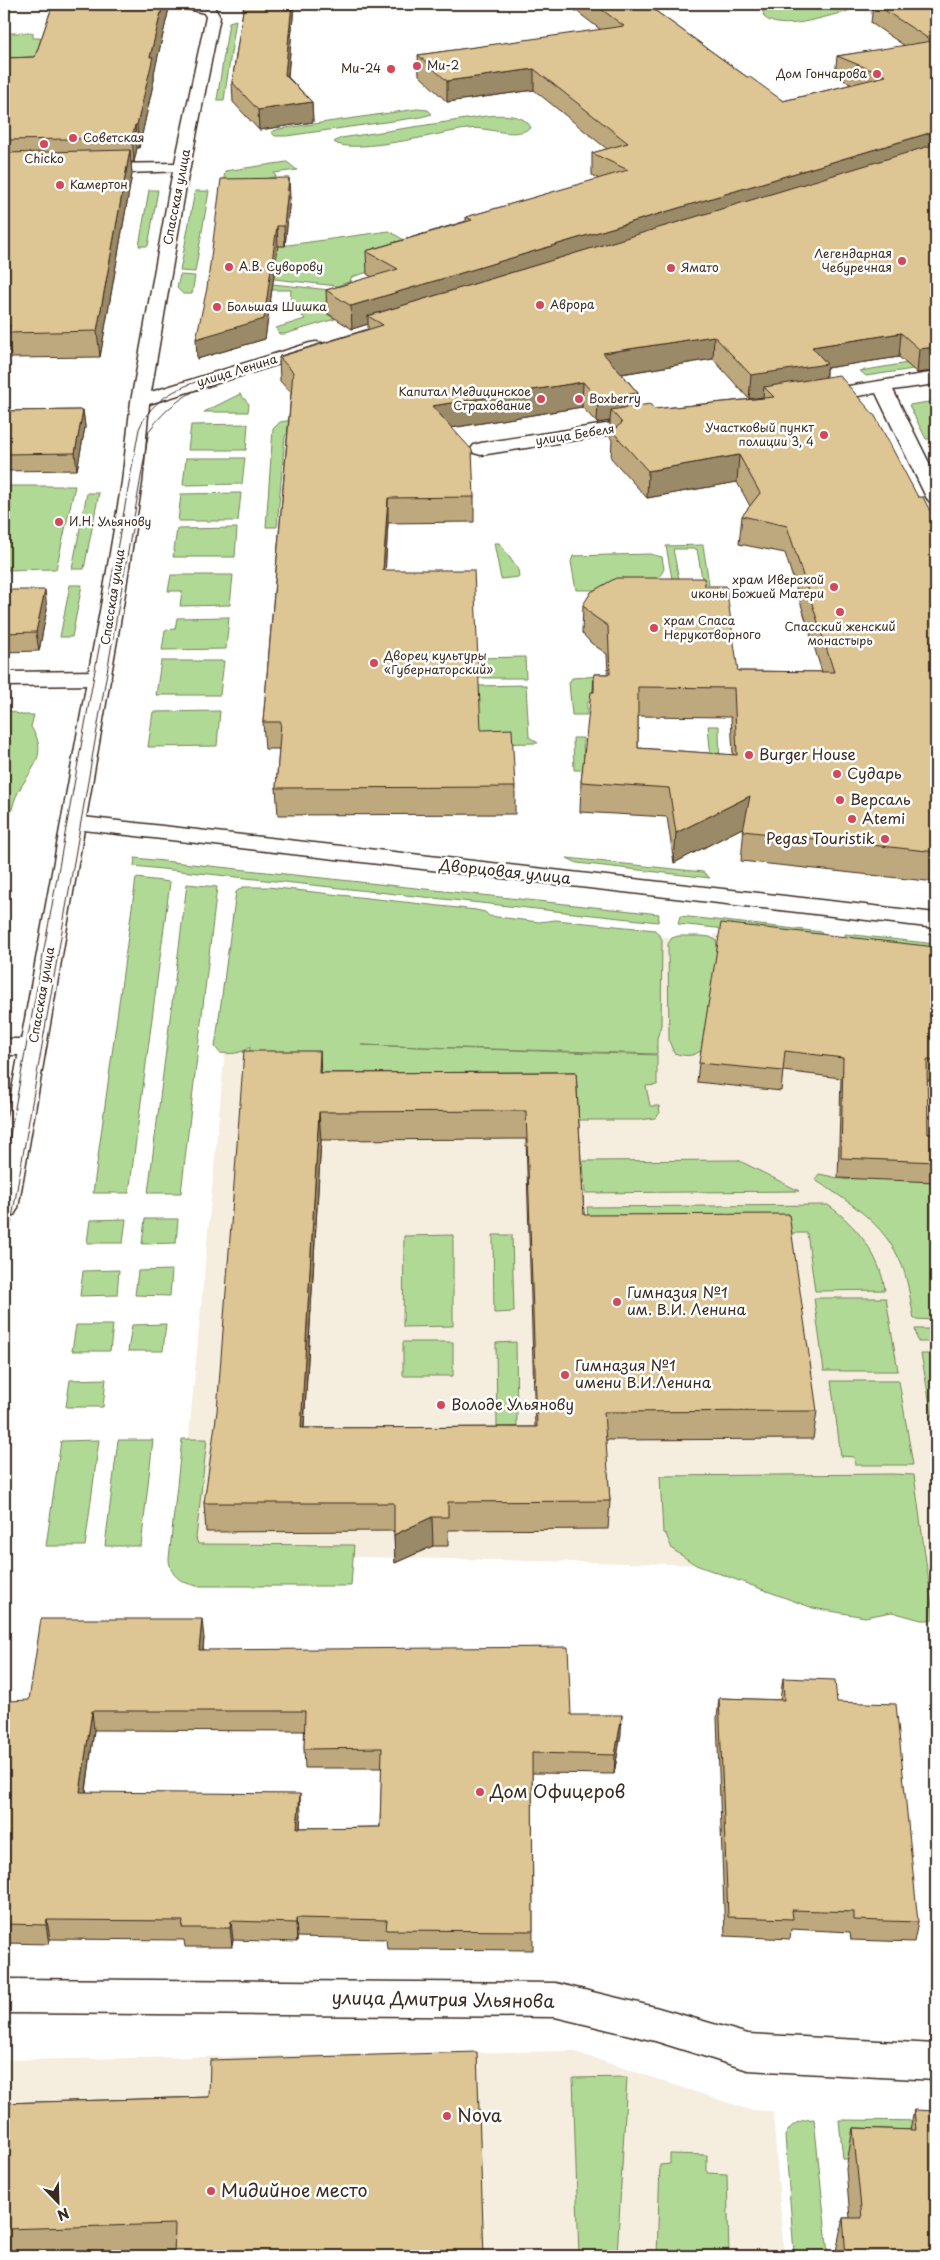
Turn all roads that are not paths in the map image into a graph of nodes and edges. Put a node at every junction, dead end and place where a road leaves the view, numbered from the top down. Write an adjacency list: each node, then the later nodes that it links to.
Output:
1 (185, 4): 2 (street, Спасская улица)
2 (182, 168): 3 (street); 7 (street, Спасская улица)
3 (73, 170)
4 (331, 342): 7 (street, улица Ленина)
5 (936, 378): 6 (street)
6 (882, 387): 8 (street); 11 (street)
7 (140, 401): 12 (street, Спасская улица)
8 (796, 401)
9 (668, 421): 10 (street, улица Бебеля)
10 (481, 450)
11 (936, 497)
12 (100, 678): 13 (street); 14 (street, Спасская улица)
13 (4, 679)
14 (74, 824): 15 (street, Дворцовая улица); 17 (street, Спасская улица)
15 (936, 921)
16 (4, 1046): 17 (street)
17 (33, 1046): 18 (street, Спасская улица)
18 (4, 1208)
19 (4, 1996): 20 (street, улица Дмитрия Ульянова)
20 (936, 2062)

